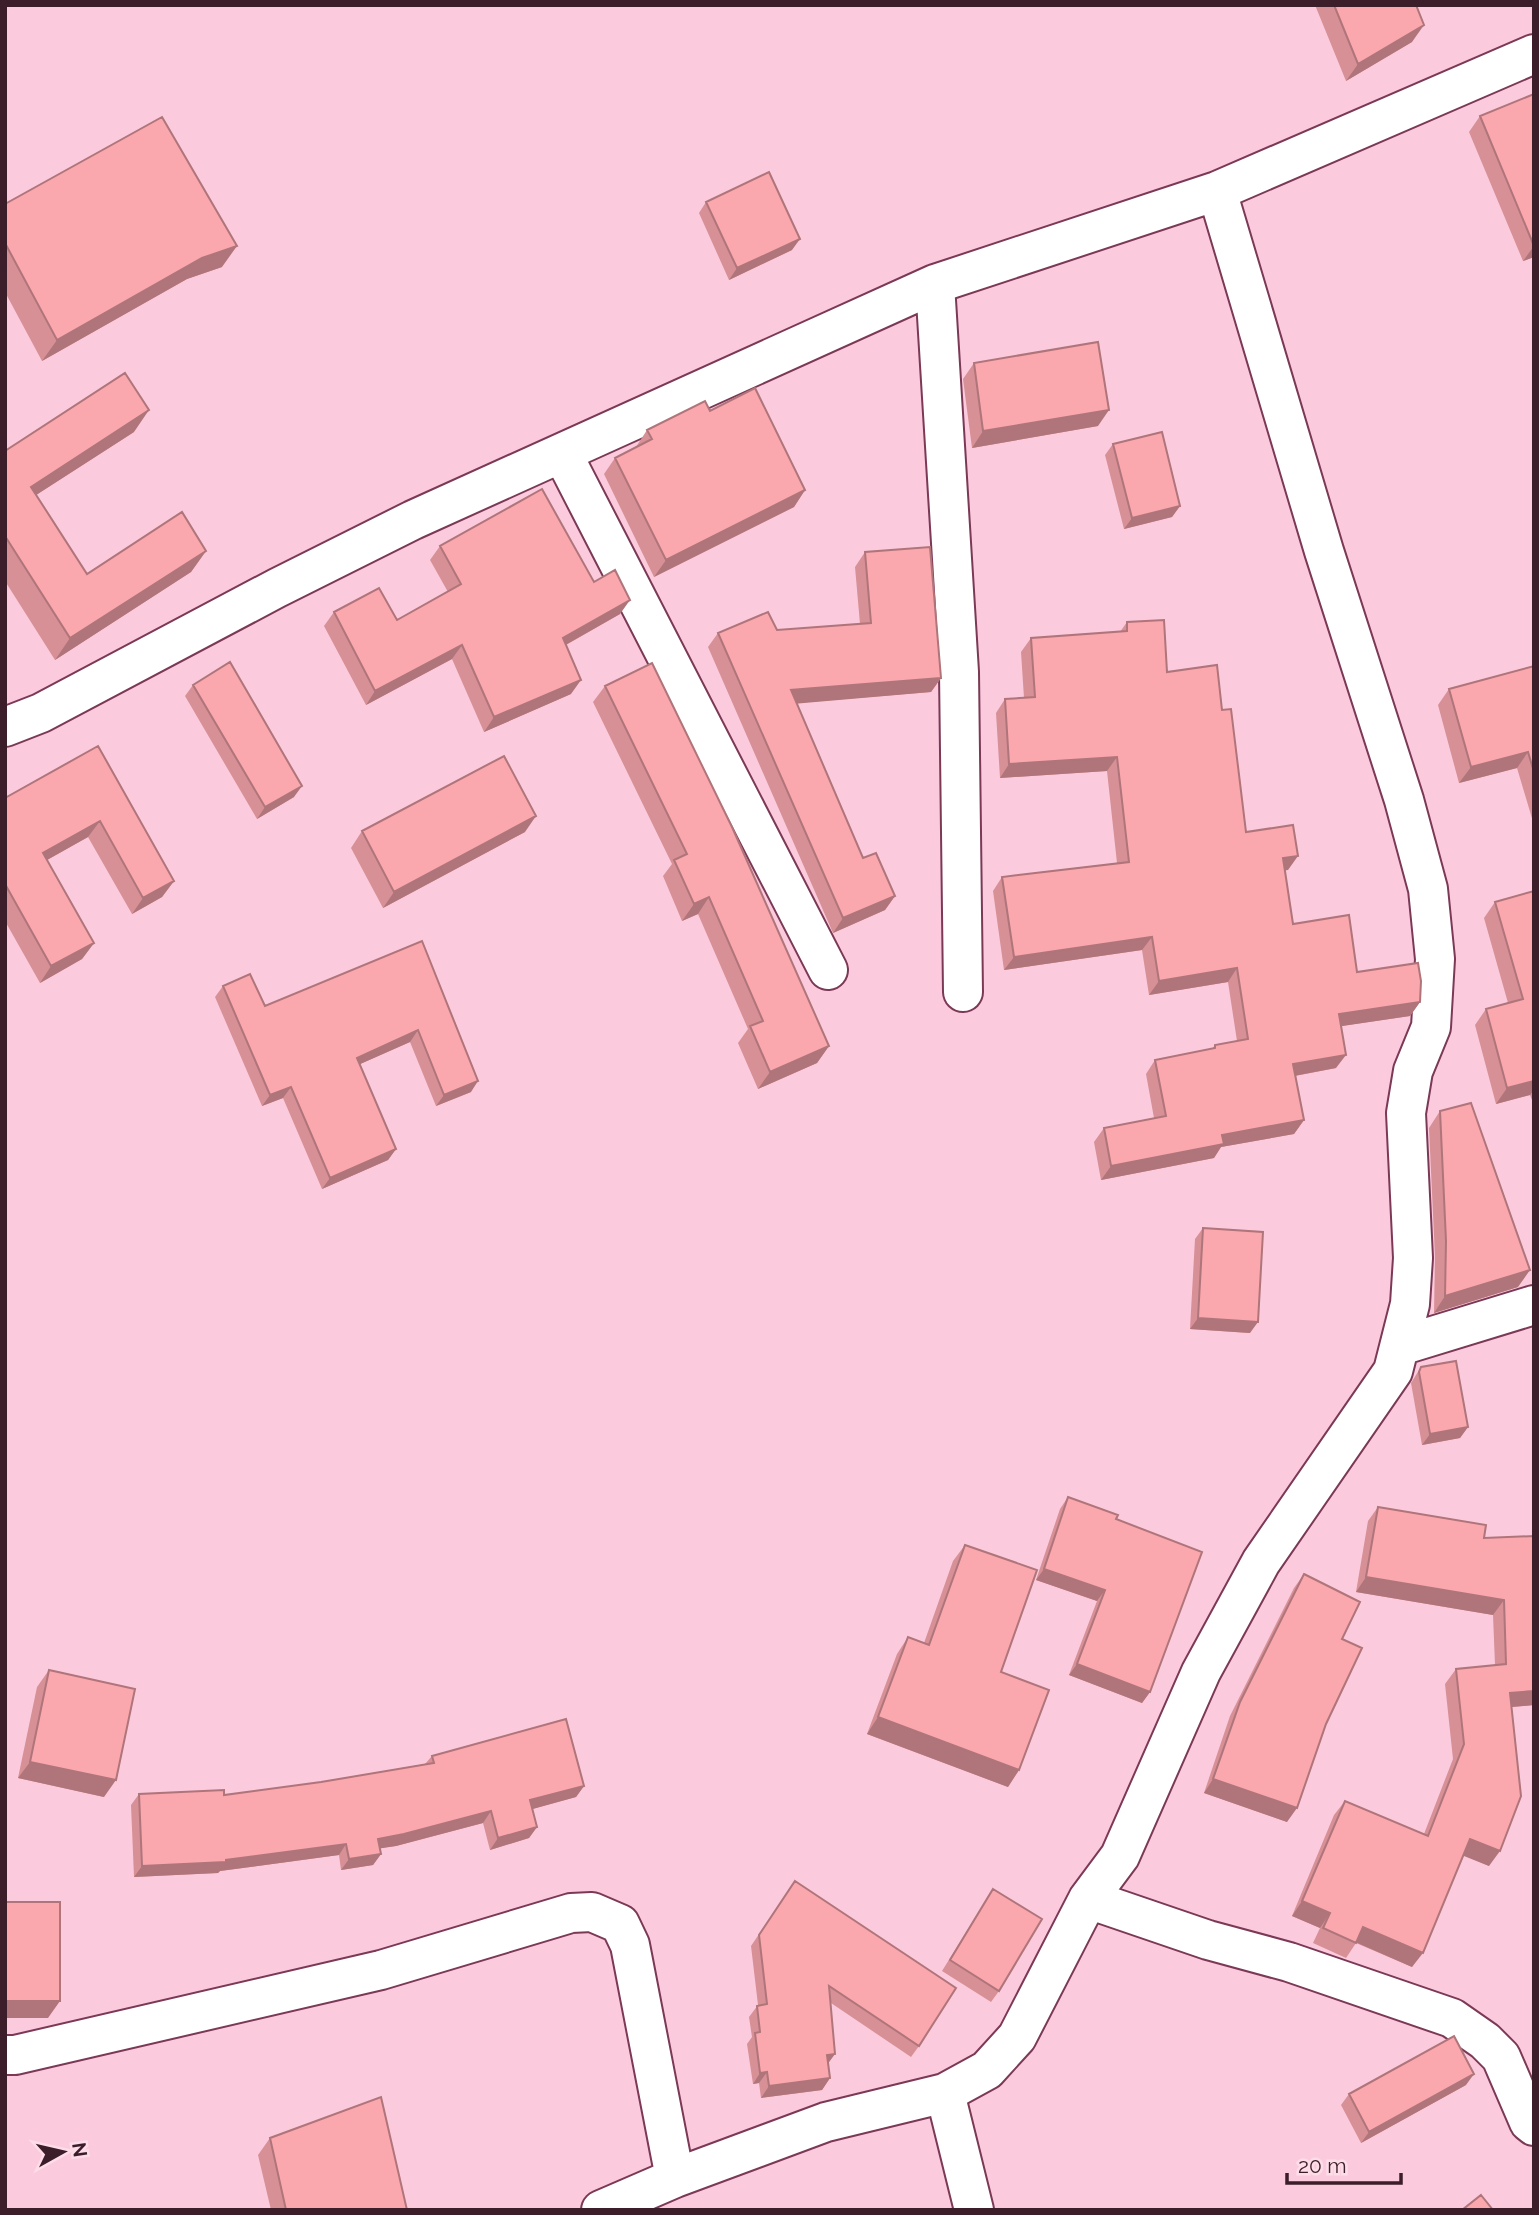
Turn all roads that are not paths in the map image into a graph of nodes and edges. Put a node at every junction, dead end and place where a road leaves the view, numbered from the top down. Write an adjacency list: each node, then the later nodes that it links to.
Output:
1 (1534, 54): 2 (street)
2 (1217, 191): 3 (street); 9 (street)
3 (934, 284): 4 (street); 7 (street)
4 (562, 453): 5 (street); 6 (street)
5 (5, 727)
6 (828, 971)
7 (963, 992)
8 (1534, 1305): 9 (street)
9 (1400, 1346): 10 (street)
10 (1088, 1899): 12 (street); 13 (street)
11 (5, 2055): 14 (street)
12 (945, 2093): 14 (street); 16 (street)
13 (1534, 2126)
14 (675, 2178): 15 (street)
15 (615, 2207)
16 (974, 2210)

